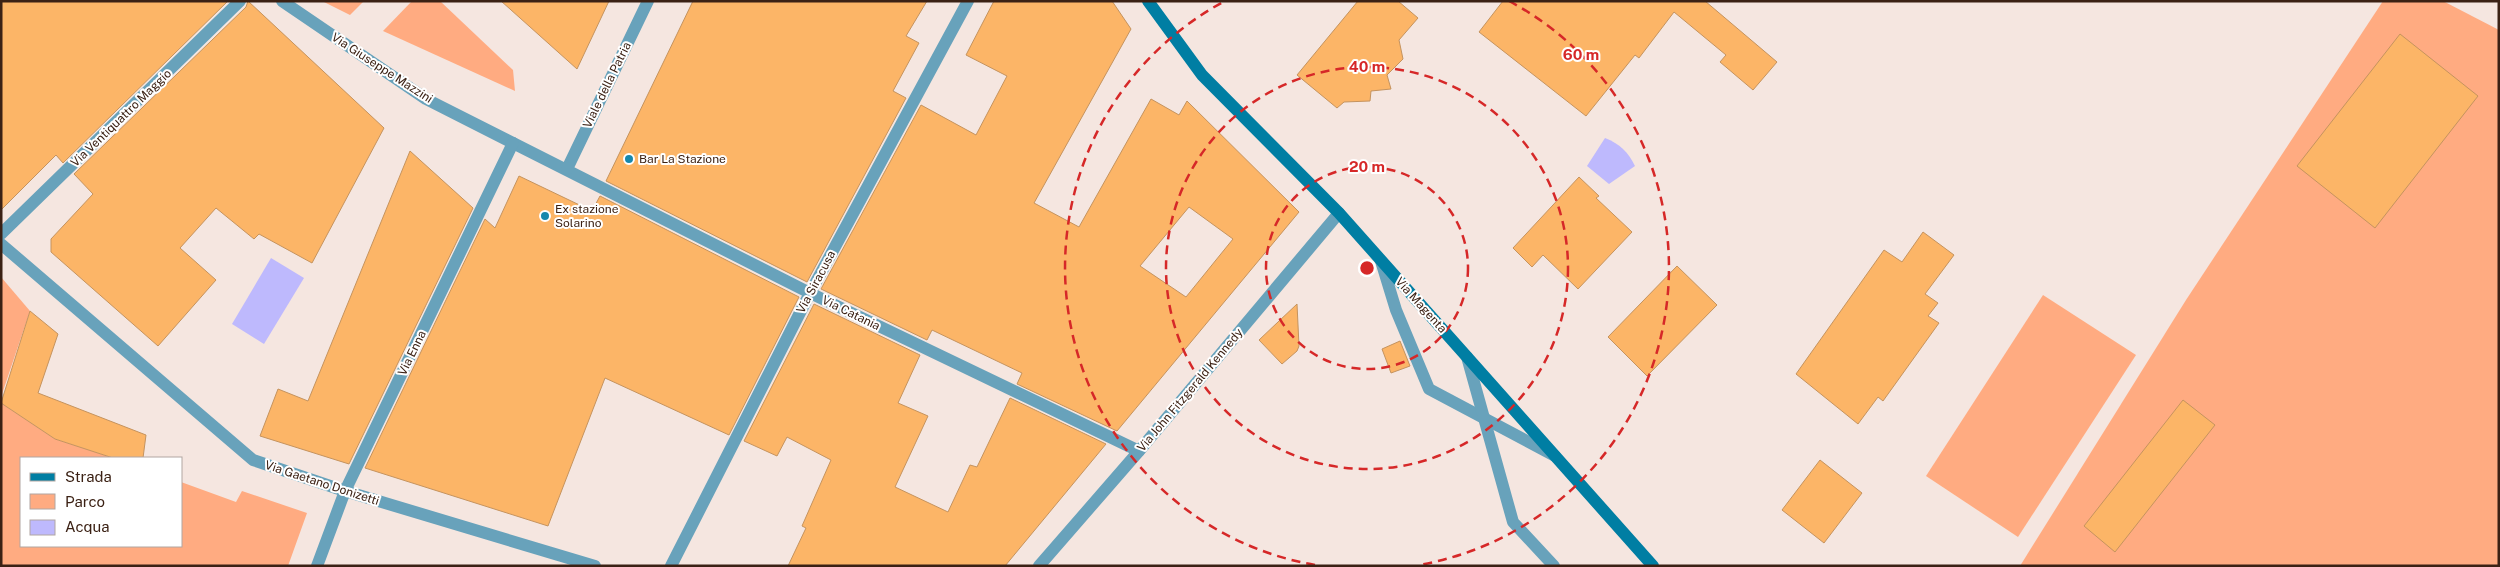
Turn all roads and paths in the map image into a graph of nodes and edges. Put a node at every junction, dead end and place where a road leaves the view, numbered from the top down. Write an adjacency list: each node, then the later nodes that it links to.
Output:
1 (240, 1): 9 (street, Via Ventiquattro Maggio)
2 (282, 1): 6 (street, Via Giuseppe Mazzini)
3 (648, 1): 7 (street, Viale della Patria)
4 (968, 1): 12 (street, Via Siracusa)
5 (1148, 1): 8 (street, Via Magenta)
6 (513, 143): 7 (street, Via Giuseppe Mazzini); 17 (street, Via Enna)
7 (567, 169): 12 (street, Via Catania)
8 (1338, 213): 11 (street, Via Magenta); 15 (street, Via John Fitzgerald Kennedy)
9 (1, 234)
10 (1, 244): 17 (street, Via Gaetano Donizetti)
11 (1381, 261): 13 (street, Via Magenta); 14 (street)
12 (810, 293): 15 (street, Via Catania); 20 (street, Via Siracusa)
13 (1467, 357): 14 (street); 16 (street, Via Magenta)
14 (1485, 419): 16 (street); 22 (street)
15 (1139, 451): 21 (street, Via John Fitzgerald Kennedy)
16 (1557, 457): 23 (street, Via Magenta)
17 (345, 491): 18 (street, Via Enna); 19 (street, Via Gaetano Donizetti)
18 (317, 566)
19 (595, 566)
20 (671, 566)
21 (1039, 566)
22 (1554, 566)
23 (1653, 566)

